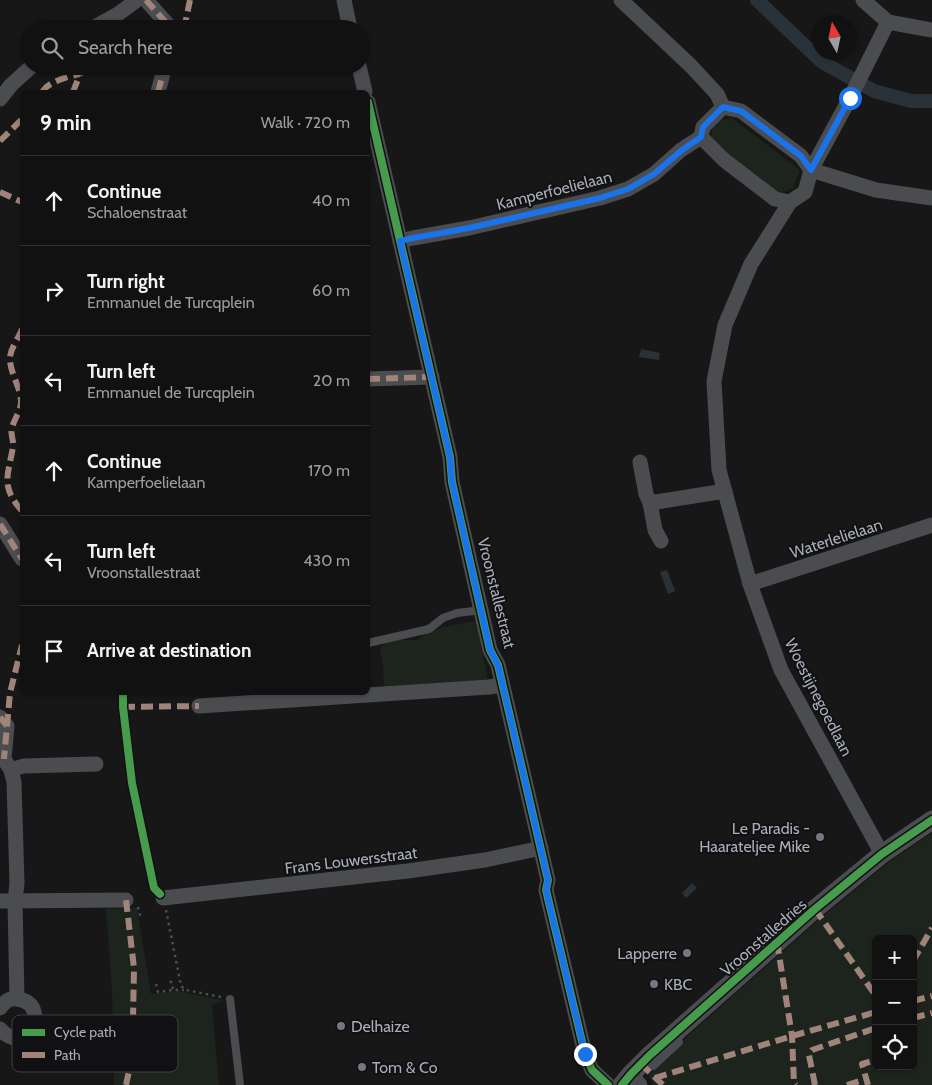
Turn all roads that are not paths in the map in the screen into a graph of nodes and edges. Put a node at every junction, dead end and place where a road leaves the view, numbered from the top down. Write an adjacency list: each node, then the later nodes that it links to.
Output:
1 (137, 0): 6 (street)
2 (146, 0): 7 (street)
3 (344, 0): 8 (street)
4 (621, 0): 17 (street)
5 (863, 0): 9 (street)
6 (107, 20)
7 (164, 20)
8 (348, 20)
9 (888, 22): 10 (street); 20 (street, Woestijnegoedlaan)
10 (932, 30)
11 (22, 75): 16 (street)
12 (163, 75): 14 (street)
13 (361, 75): 15 (street)
14 (159, 90)
15 (365, 90)
16 (0, 99)
17 (723, 107): 19 (street); 20 (street)
18 (370, 111): 23 (street, Vroonstallestraat)
19 (701, 137): 22 (street); 23 (street, Kamperfoelielaan)
20 (811, 170): 21 (street); 22 (street, Woestijnegoedlaan)
21 (932, 198)
22 (790, 202): 27 (street, Woestijnegoedlaan)
23 (400, 241): 24 (street, Vroonstallestraat)
24 (432, 377): 25 (street); 34 (street, Vroonstallestraat)
25 (370, 379)
26 (640, 462): 28 (street)
27 (725, 491): 28 (street); 33 (street, Woestijnegoedlaan)
28 (650, 503): 31 (street)
29 (0, 524): 32 (street)
30 (932, 525): 33 (street, Waterlelielaan)
31 (660, 541)
32 (20, 557)
33 (750, 584): 46 (street, Woestijnegoedlaan)
34 (482, 610): 35 (lane); 36 (street, Vroonstallestraat)
35 (370, 643)
36 (502, 685): 37 (street); 45 (street, Vroonstallestraat)
37 (370, 693)
38 (323, 695): 39 (street)
39 (278, 697): 40 (street)
40 (199, 706)
41 (0, 717): 42 (street)
42 (5, 762): 43 (street); 49 (street)
43 (96, 764)
44 (932, 820): 46 (street, Vroonstalledries)
45 (541, 848): 47 (street, Frans Louwersstraat); 56 (street, Vroonstallestraat)
46 (882, 854): 54 (street, Vroonstalledries)
47 (163, 898)
48 (126, 900): 49 (street)
49 (8, 901): 50 (street)
50 (17, 999): 52 (street); 53 (street)
51 (230, 999): 55 (lane)
52 (0, 1008)
53 (34, 1015)
54 (633, 1077)
55 (240, 1085)
56 (608, 1085)

